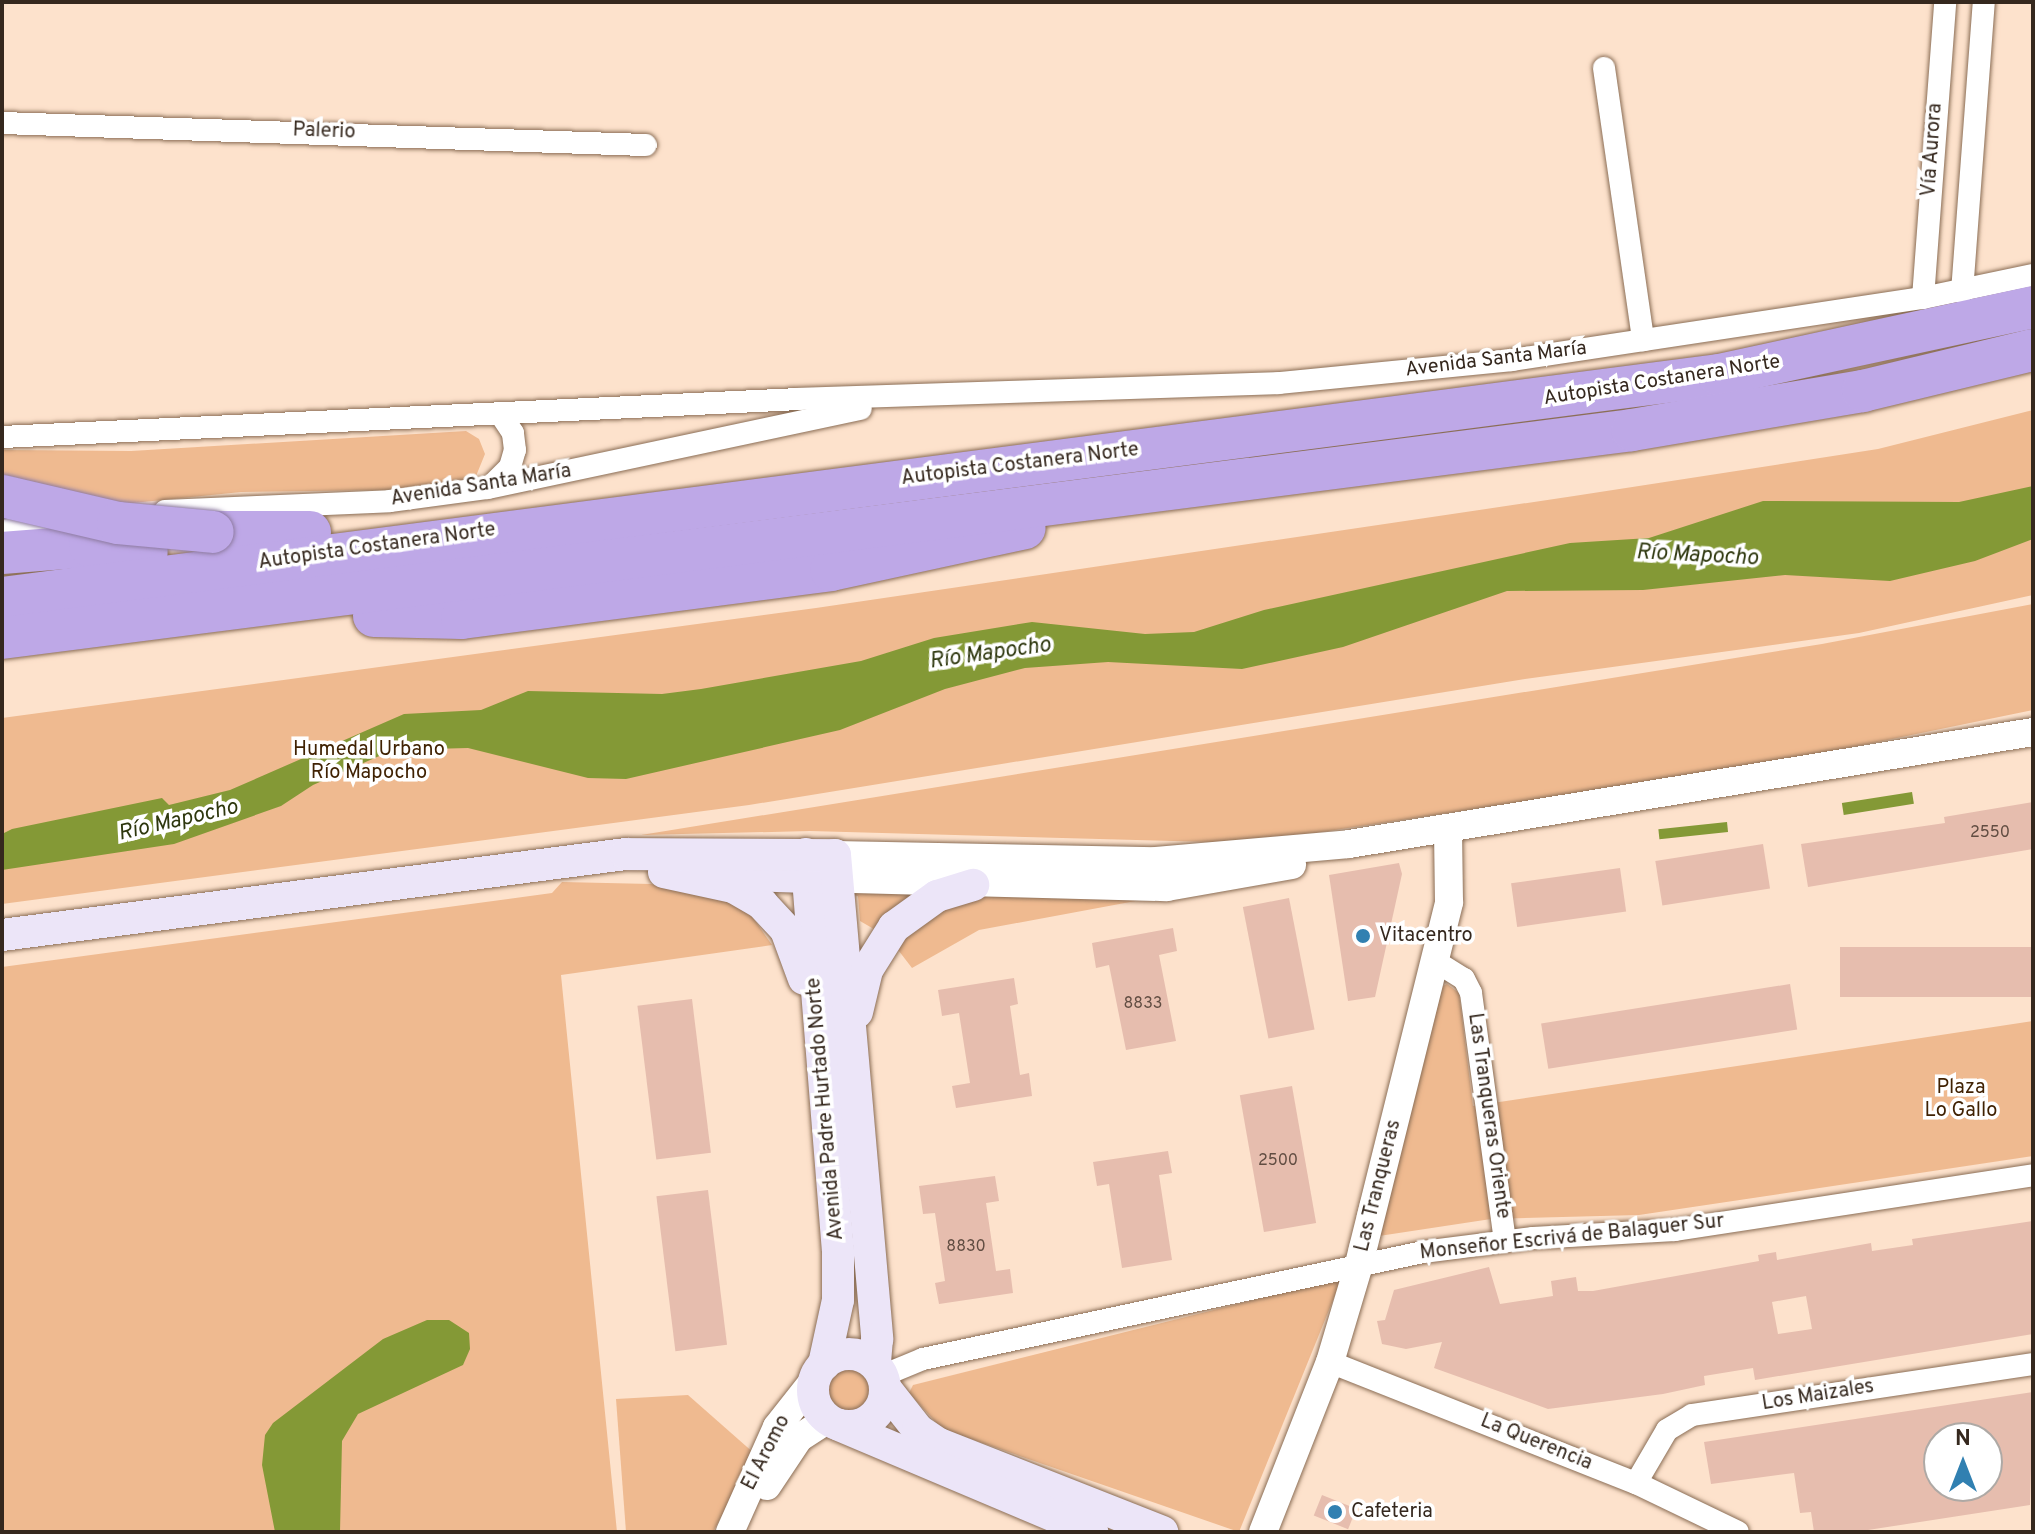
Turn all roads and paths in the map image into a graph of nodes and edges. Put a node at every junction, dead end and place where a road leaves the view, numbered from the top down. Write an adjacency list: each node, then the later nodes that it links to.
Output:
1 (1945, 2): 8 (street, Vía Aurora)
2 (1984, 2): 7 (street, Vía Aurora)
3 (1604, 68): 10 (street)
4 (2, 123): 5 (street, Palerio)
5 (646, 145)
6 (2033, 275): 7 (street, Avenida Santa María)
7 (1962, 292): 8 (street, Avenida Santa María)
8 (1923, 298): 10 (street, Avenida Santa María)
9 (2033, 307): 19 (highway, Autopista Costanera Norte)
10 (1643, 340): 12 (street, Avenida Santa María)
11 (2033, 350): 16 (highway, Autopista Costanera Norte)
12 (953, 396): 13 (street, Avenida Santa María); 15 (street, Avenida Santa María)
13 (500, 414): 14 (street, Avenida Santa María); 15 (street)
14 (2, 437)
15 (488, 488): 18 (street, Avenida Santa María)
16 (1156, 488): 23 (highway); 24 (highway, Autopista Costanera Norte)
17 (2, 496): 19 (highway, bridge)
18 (2, 531)
19 (459, 536): 22 (highway, Autopista Costanera Norte)
20 (147, 552): 21 (highway)
21 (2, 553)
22 (2, 598)
23 (374, 616)
24 (2, 638)
25 (2033, 732): 26 (street)
26 (1448, 829): 27 (street); 33 (street, Las Tranqueras)
27 (1349, 844): 29 (street); 31 (street)
28 (558, 866): 29 (main road); 30 (main road); 32 (main road)
29 (822, 866): 30 (main road); 31 (street); 34 (main road, Avenida Padre Hurtado Norte); 35 (main road, Avenida Padre Hurtado Norte)
30 (664, 872): 34 (main road)
31 (973, 885): 35 (main road)
32 (2, 935)
33 (1435, 961): 37 (street, Las Tranqueras Oriente); 38 (street, Las Tranqueras)
34 (820, 1038): 41 (main road, Avenida Padre Hurtado Norte)
35 (852, 1059): 42 (main road, Avenida Padre Hurtado Norte)
36 (2033, 1175): 37 (street, Monseñor Escrivá de Balaguer Sur)
37 (1505, 1242): 38 (street, Monseñor Escrivá de Balaguer Sur)
38 (1358, 1268): 39 (street, Las Tranqueras); 42 (street, Monseñor Escrivá de Balaguer Sur)
39 (1330, 1362): 44 (street, La Querencia); 48 (street, Las Tranqueras)
40 (2033, 1364): 44 (street, Los Maizales)
41 (819, 1372): 42 (main road); 43 (main road); 45 (street, El Aromo)
42 (881, 1376): 43 (main road); 47 (main road)
43 (834, 1422): 45 (street, El Aromo); 46 (main road)
44 (1636, 1483): 49 (street, La Querencia)
45 (732, 1532)
46 (1092, 1532)
47 (1162, 1532)
48 (1263, 1532)
49 (1738, 1532)

